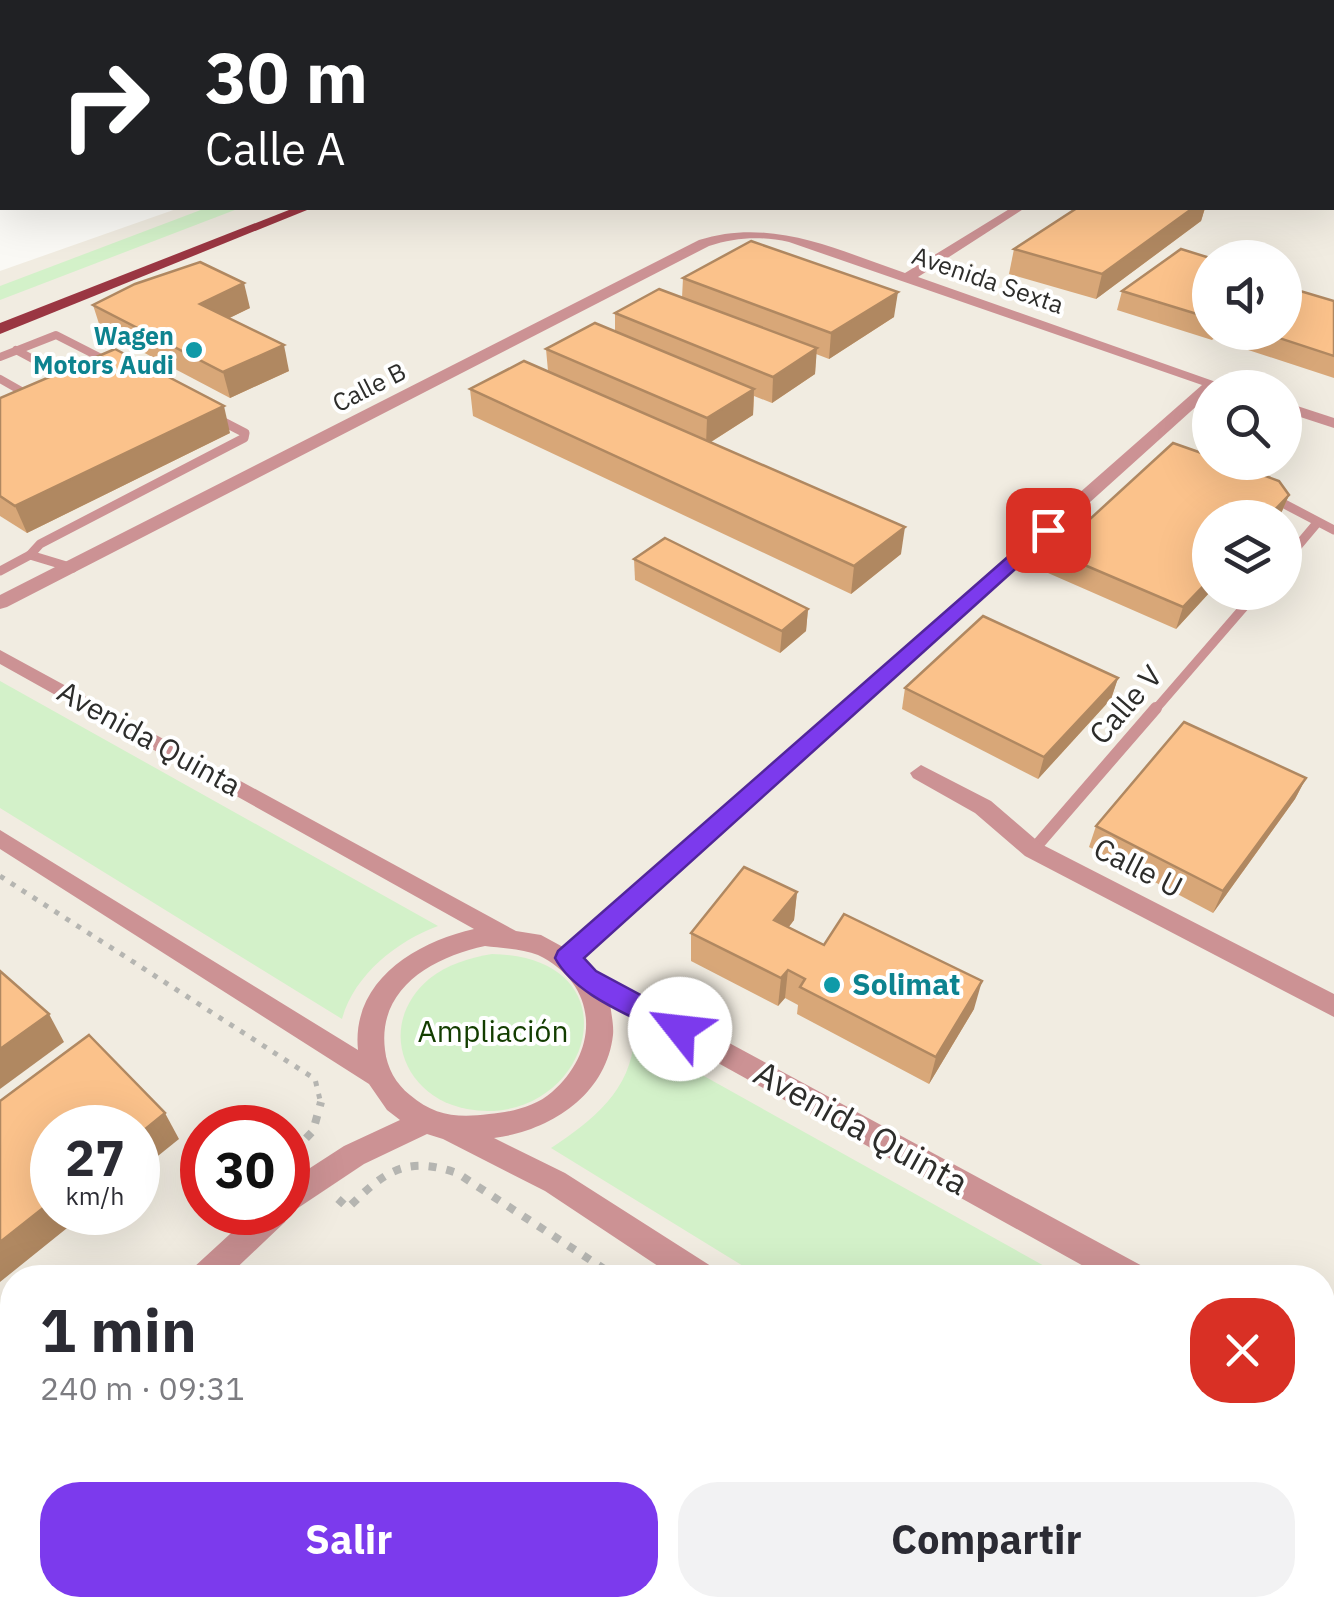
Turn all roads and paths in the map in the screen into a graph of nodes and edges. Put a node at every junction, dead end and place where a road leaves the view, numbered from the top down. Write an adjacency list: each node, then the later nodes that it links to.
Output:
1 (267, 210): 6 (main road)
2 (300, 210): 7 (main road)
3 (1015, 210): 5 (street)
4 (730, 235): 5 (street, Avenida Sexta); 30 (street, Calle B)
5 (908, 278): 13 (street, Avenida Sexta)
6 (0, 313)
7 (0, 330)
8 (16, 350): 9 (lane); 10 (lane); 16 (lane)
9 (0, 357)
10 (110, 362): 11 (lane); 12 (lane)
11 (96, 368)
12 (126, 371)
13 (1192, 371)
14 (83, 373): 16 (lane)
15 (0, 379): 19 (lane)
16 (70, 379): 17 (lane)
17 (57, 384)
18 (44, 390): 19 (lane)
19 (30, 396): 20 (lane)
20 (15, 402)
21 (1192, 406): 42 (street)
22 (1302, 413): 24 (street)
23 (211, 416): 29 (lane)
24 (1334, 424)
25 (1255, 490): 26 (lane)
26 (1317, 524): 27 (lane); 28 (lane)
27 (1334, 530)
28 (1302, 541)
29 (30, 555): 30 (lane); 31 (lane)
30 (73, 568): 32 (street, Calle B)
31 (0, 570)
32 (32, 589): 33 (street, Calle B); 35 (street, Calle B)
33 (0, 603)
34 (1241, 610): 39 (lane, Calle V)
35 (0, 613)
36 (0, 656): 41 (street, Avenida Quinta)
37 (921, 773): 39 (street, Calle U)
38 (0, 838): 44 (street)
39 (1033, 850): 43 (street, Calle U)
40 (0, 876): 46 (path)
41 (510, 936): 42 (street); 44 (street)
42 (577, 968): 45 (street); 52 (street, Avenida Quinta)
43 (1334, 1006)
44 (376, 1076): 45 (street)
45 (437, 1125): 46 (street); 51 (street)
46 (314, 1178): 47 (street); 50 (path)
47 (310, 1182)
48 (250, 1235): 49 (street)
49 (218, 1265)
50 (598, 1265)
51 (684, 1265)
52 (1112, 1265)

